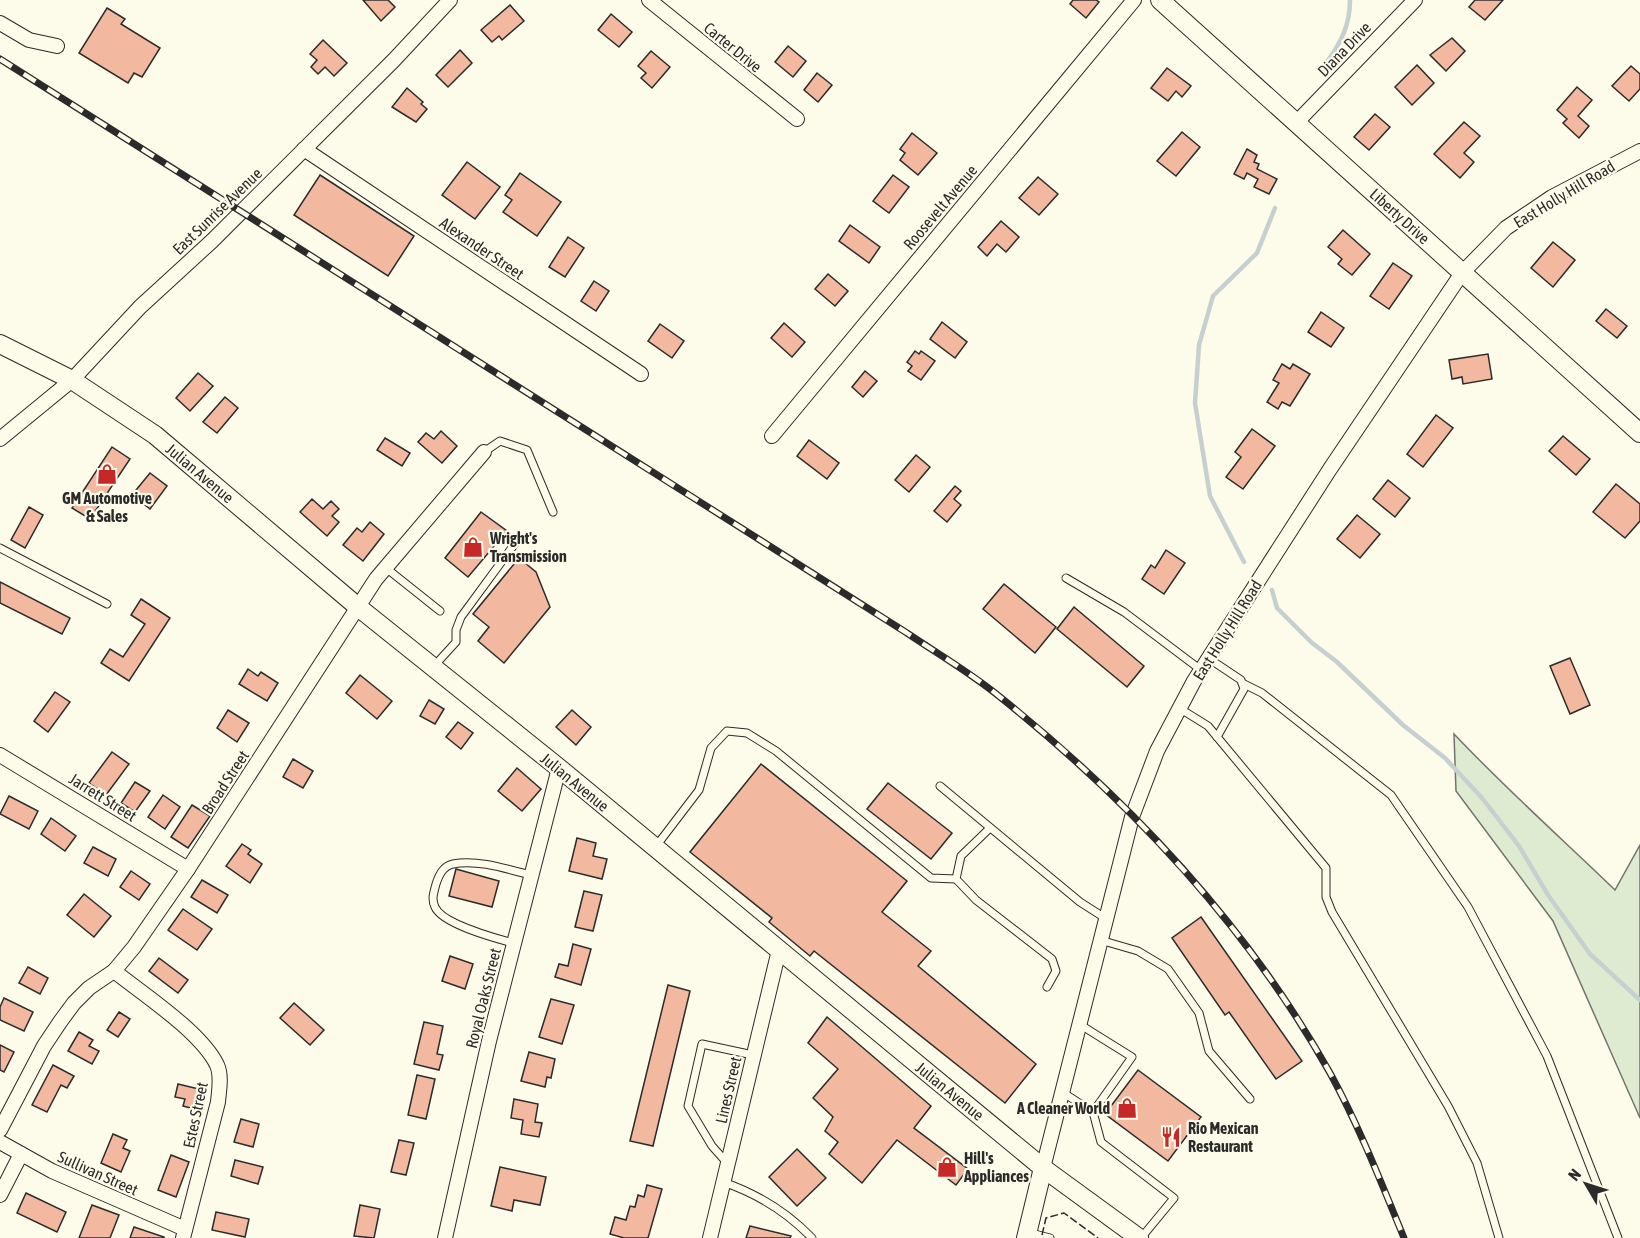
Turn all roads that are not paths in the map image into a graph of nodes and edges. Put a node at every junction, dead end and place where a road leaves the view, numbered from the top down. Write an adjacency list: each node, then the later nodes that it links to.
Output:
1 (450, 0): 10 (street, East Sunrise Avenue)
2 (649, 0): 8 (street, Carter Drive)
3 (1134, 0): 17 (street, Roosevelt Avenue)
4 (1160, 0): 9 (street, Liberty Drive)
5 (1414, 0): 9 (street, Diana Drive)
6 (0, 23): 7 (street)
7 (57, 46)
8 (796, 119)
9 (1297, 122): 12 (street, Liberty Drive)
10 (304, 148): 14 (street, Alexander Street); 15 (street, East Sunrise Avenue)
11 (1640, 151): 12 (street, East Holly Hill Road)
12 (1462, 273): 16 (street, Liberty Drive); 28 (street, East Holly Hill Road)
13 (0, 344): 15 (street, Julian Avenue)
14 (641, 375)
15 (72, 380): 18 (street, East Sunrise Avenue); 26 (street, Julian Avenue)
16 (1640, 434)
17 (772, 436)
18 (0, 439)
19 (484, 452): 20 (lane); 23 (street, Broad Street)
20 (554, 512)
21 (519, 538): 29 (lane)
22 (0, 548): 25 (lane)
23 (385, 568): 26 (street, Broad Street); 27 (lane)
24 (1066, 578): 28 (lane)
25 (107, 604)
26 (358, 607): 29 (street, Julian Avenue); 38 (street, Broad Street)
27 (440, 611)
28 (1205, 664): 30 (lane); 31 (street, East Holly Hill Road)
29 (433, 667): 34 (street, Julian Avenue)
30 (1242, 683): 32 (lane); 67 (lane)
31 (1179, 708): 32 (lane); 41 (street, East Holly Hill Road)
32 (1217, 737): 66 (lane)
33 (0, 755): 38 (street, Jarrett Street)
34 (559, 768): 37 (street, Julian Avenue); 39 (street, Royal Oaks Street)
35 (940, 786): 36 (lane)
36 (990, 828): 40 (lane); 41 (lane)
37 (655, 847): 40 (lane); 44 (street, Julian Avenue)
38 (188, 869): 45 (street, Broad Street)
39 (530, 875): 43 (street, Royal Oaks Street); 43 (lane)
40 (956, 879): 46 (lane)
41 (1105, 918): 42 (street, East Holly Hill Road)
42 (1100, 940): 47 (street, East Holly Hill Road); 50 (lane)
43 (513, 943): 61 (street, Royal Oaks Street)
44 (779, 950): 48 (street, Lines Street); 56 (street, Julian Avenue)
45 (114, 972): 52 (street, Broad Street); 59 (street, Estes Street)
46 (1047, 987)
47 (1080, 1024): 49 (street, East Holly Hill Road); 51 (lane)
48 (753, 1055): 55 (street, Lines Street); 55 (lane)
49 (1062, 1092): 51 (lane); 56 (street, East Holly Hill Road)
50 (1250, 1099)
51 (1093, 1112): 65 (lane)
52 (0, 1130)
53 (0, 1142): 54 (street, Sullivan Street)
54 (21, 1154): 58 (street); 59 (street, Sullivan Street)
55 (728, 1164): 57 (street, Lines Street)
56 (1043, 1168): 60 (street, East Holly Hill Road); 65 (street, Julian Avenue)
57 (723, 1182): 62 (street, Lines Street); 63 (lane)
58 (0, 1195)
59 (184, 1234)
60 (1027, 1235): 64 (lane)
61 (445, 1238)
62 (710, 1238)
63 (812, 1238)
64 (1050, 1238)
65 (1140, 1238)
66 (1499, 1238)
67 (1618, 1238)

